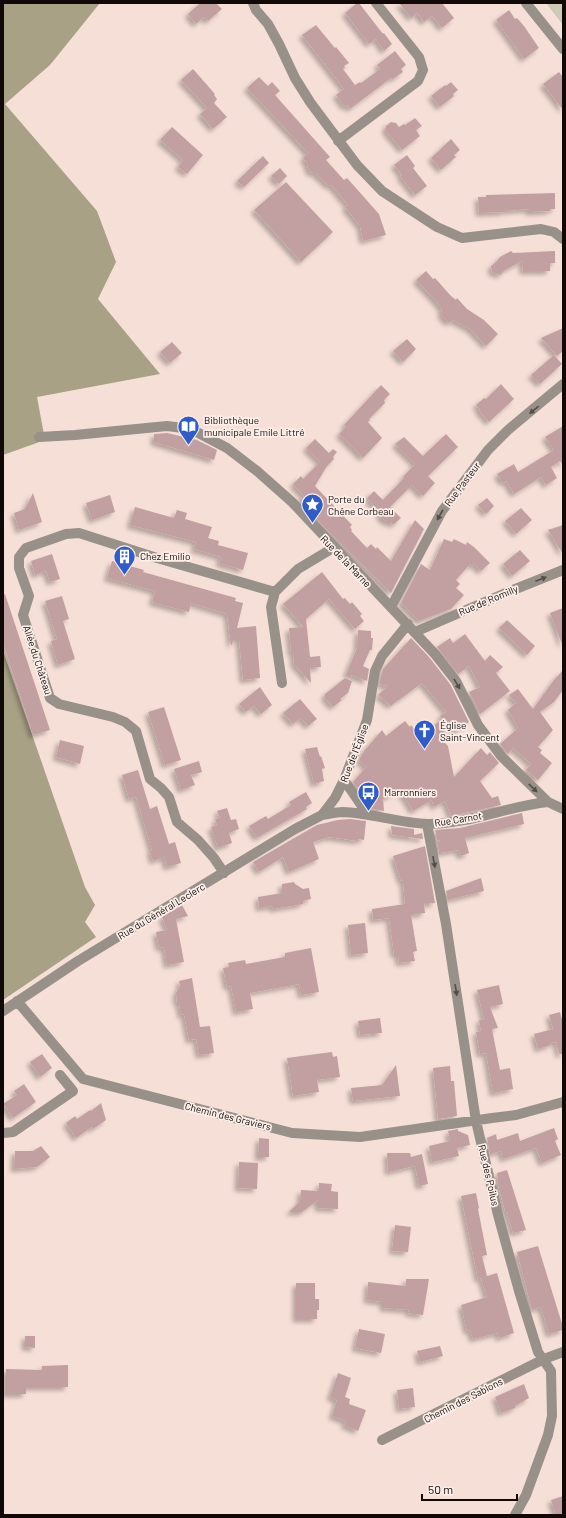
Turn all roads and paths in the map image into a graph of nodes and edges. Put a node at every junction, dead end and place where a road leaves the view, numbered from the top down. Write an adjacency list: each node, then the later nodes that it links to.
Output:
1 (253, 3): 5 (street)
2 (376, 3): 5 (street)
3 (526, 3): 4 (street)
4 (563, 49)
5 (338, 141): 6 (street)
6 (563, 239)
7 (563, 384): 12 (street, Rue Pasteur, one-way to 12)
8 (39, 437): 9 (street, Rue de la Marne)
9 (333, 548): 11 (street); 12 (street, Rue de la Marne)
10 (563, 570): 13 (street, Rue de Romilly, one-way to 10)
11 (275, 592): 14 (street); 21 (street, Allée du Château)
12 (391, 607): 13 (street, Rue de la Marne)
13 (411, 628): 15 (street, Rue de l'Église); 16 (street, Rue de la Marne, one-way to 16)
14 (282, 683)
15 (344, 780): 18 (street, Rue de l'Église); 19 (street)
16 (548, 802): 17 (street, Rue de la Marne); 20 (street, Rue Carnot)
17 (563, 809)
18 (322, 814): 19 (street, Rue Carnot); 21 (street, Rue du Général Leclerc)
19 (368, 815): 20 (street, Rue Carnot)
20 (427, 824): 26 (street, Rue des Poilus, one-way to 26)
21 (224, 873): 22 (street, Rue du Général Leclerc)
22 (17, 1001): 23 (street, Rue du Général Leclerc); 26 (street, Chemin des Graviers)
23 (3, 1011)
24 (60, 1075): 27 (street)
25 (563, 1102): 26 (street, Chemin des Graviers)
26 (476, 1121): 29 (street, Rue des Poilus)
27 (3, 1133)
28 (563, 1352): 29 (street, Chemin des Sablons)
29 (544, 1359): 30 (street, Chemin des Sablons); 31 (street, Rue des Poilus)
30 (382, 1440)
31 (515, 1515)

